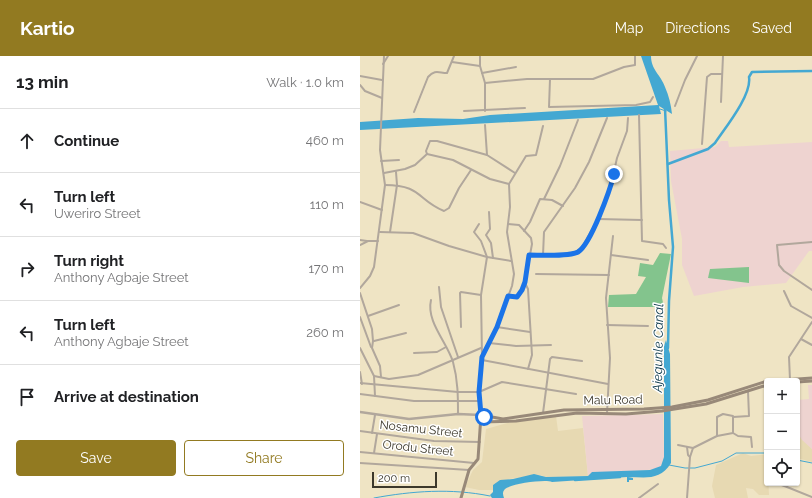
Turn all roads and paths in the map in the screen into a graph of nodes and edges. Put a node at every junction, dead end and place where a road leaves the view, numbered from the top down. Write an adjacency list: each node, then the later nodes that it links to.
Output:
1 (384, 56): 9 (street)
2 (388, 56): 9 (street)
3 (454, 56): 8 (street)
4 (480, 56): 10 (street)
5 (635, 56): 15 (street)
6 (697, 56): 22 (street)
7 (723, 56): 13 (street)
8 (452, 62): 10 (street); 26 (street)
9 (383, 64): 16 (street)
10 (480, 66): 12 (street)
11 (516, 67): 12 (street)
12 (482, 73): 17 (street)
13 (722, 74): 21 (street); 33 (street)
14 (360, 76): 16 (street)
15 (550, 79): 17 (street); 19 (street)
16 (382, 80): 20 (street)
17 (484, 83): 25 (street)
18 (360, 85): 20 (street)
19 (653, 97)
20 (382, 99): 37 (street)
21 (721, 102)
22 (676, 106)
23 (525, 108): 25 (street)
24 (464, 111): 25 (street)
25 (485, 111)
26 (414, 112)
27 (639, 115): 51 (street)
28 (607, 118): 47 (street)
29 (628, 118): 50 (street)
30 (578, 120): 45 (street)
31 (485, 125): 35 (street)
32 (542, 126): 41 (street)
33 (702, 144)
34 (427, 154): 35 (street); 38 (street); 39 (street)
35 (487, 155): 41 (street)
36 (399, 160): 37 (street)
37 (381, 161): 40 (street)
38 (471, 170): 42 (street); 43 (street)
39 (396, 172): 40 (street); 42 (street)
40 (384, 173): 44 (street)
41 (515, 173): 43 (street)
42 (397, 184): 44 (street); 56 (street)
43 (509, 184): 53 (street)
44 (386, 185): 48 (street)
45 (544, 198): 47 (street); 54 (street)
46 (360, 202): 48 (street)
47 (563, 206): 65 (street)
48 (382, 210): 55 (street)
49 (489, 212): 68 (street)
50 (598, 218): 51 (street); 65 (street)
51 (642, 220): 63 (street)
52 (479, 224): 67 (street)
53 (508, 224): 54 (street); 70 (street)
54 (524, 231): 64 (street)
55 (380, 232): 56 (street); 60 (street)
56 (390, 232): 67 (street)
57 (613, 236): 66 (street)
58 (360, 240): 59 (street)
59 (368, 241): 60 (street); 62 (street)
60 (378, 241): 75 (street)
61 (812, 242): 76 (street)
62 (360, 245)
63 (666, 248)
64 (529, 255): 65 (street); 73 (street)
65 (543, 255)
66 (611, 255): 69 (street); 72 (street)
67 (487, 257): 68 (street); 79 (street)
68 (493, 258): 70 (street)
69 (648, 260)
70 (511, 261): 80 (street)
71 (536, 274): 72 (street)
72 (609, 275): 87 (street)
73 (525, 282): 80 (street); 91 (street)
74 (439, 287): 104 (street)
75 (360, 288)
76 (812, 290)
77 (784, 291): 85 (street)
78 (360, 292): 83 (street)
79 (481, 295): 89 (street); 102 (street)
80 (508, 296): 90 (street)
81 (431, 300): 99 (street)
82 (399, 305): 83 (street)
83 (368, 316): 94 (street)
84 (360, 317): 101 (street)
85 (812, 318)
86 (812, 322): 93 (street)
87 (607, 325): 88 (street); 120 (street)
88 (648, 326)
89 (461, 327)
90 (497, 327): 91 (street); 95 (street)
91 (530, 332): 98 (street)
92 (406, 333): 94 (street)
93 (801, 339): 97 (street); 113 (street)
94 (373, 341): 101 (street)
95 (489, 343): 98 (street); 105 (street)
96 (551, 345): 98 (street)
97 (812, 345)
98 (531, 346): 108 (street)
99 (446, 347): 103 (street); 106 (street)
100 (360, 348): 111 (street)
101 (372, 348): 112 (street)
102 (481, 348): 104 (street); 105 (street)
103 (414, 354)
104 (458, 357): 106 (street)
105 (482, 358): 108 (street); 126 (street)
106 (452, 360): 112 (street); 125 (street)
107 (582, 361): 110 (street)
108 (528, 369): 110 (street)
109 (360, 372): 119 (street)
110 (549, 373): 120 (street); 123 (street)
111 (374, 376): 112 (street); 121 (street)
112 (381, 377)
113 (790, 378)
114 (812, 378): 115 (main road, Malu Road)
115 (800, 379)
116 (812, 381): 118 (main road)
117 (764, 382): 127 (main road, Malu Road)
118 (800, 382)
119 (361, 384): 121 (street)
120 (609, 384): 133 (street)
121 (374, 385): 125 (street); 130 (street)
122 (764, 386): 124 (main road, Malu Road)
123 (546, 390): 126 (street); 129 (street); 136 (street)
124 (748, 390): 127 (main road, Malu Road); 143 (street)
125 (458, 392): 126 (street); 132 (street)
126 (479, 392): 131 (street)
127 (736, 392): 134 (main road, Malu Road)
128 (360, 394): 130 (street)
129 (576, 394)
130 (375, 396): 132 (street)
131 (479, 401): 132 (street); 141 (street)
132 (458, 402): 137 (street)
133 (608, 409): 134 (main road, Malu Road); 138 (main road, Malu Road); 139 (street)
134 (662, 409): 139 (main road, Malu Road)
135 (360, 412): 140 (street)
136 (543, 413): 138 (main road, Malu Road); 142 (main road, Malu Road)
137 (458, 414): 140 (street); 141 (street)
138 (548, 414): 139 (main road, Malu Road); 145 (main road, Malu Road)
139 (607, 414)
140 (375, 415): 147 (street)
141 (480, 415): 142 (main road, Malu Road); 144 (main road)
142 (485, 416): 145 (main road)
143 (733, 416): 148 (street); 150 (street)
144 (481, 422): 145 (main road, Malu Road); 151 (main road)
145 (486, 422)
146 (360, 431): 147 (street, Nosamu Street)
147 (372, 433): 149 (street, Nosamu Street)
148 (733, 433): 150 (street); 154 (street)
149 (377, 434): 151 (street, Nosamu Street); 157 (street)
150 (717, 436): 155 (street)
151 (480, 442): 160 (main road)
152 (678, 445): 153 (street)
153 (687, 447): 155 (street); 158 (street)
154 (752, 447)
155 (693, 448): 158 (street)
156 (360, 452): 157 (street, Orodu Street)
157 (374, 453): 160 (street, Orodu Street)
158 (690, 457): 167 (street)
159 (360, 463): 161 (street)
160 (475, 463): 161 (main road)
161 (469, 470): 164 (main road)
162 (658, 484): 166 (street)
163 (787, 487): 165 (street)
164 (461, 497)
165 (812, 497)
166 (639, 498)
167 (687, 498)

